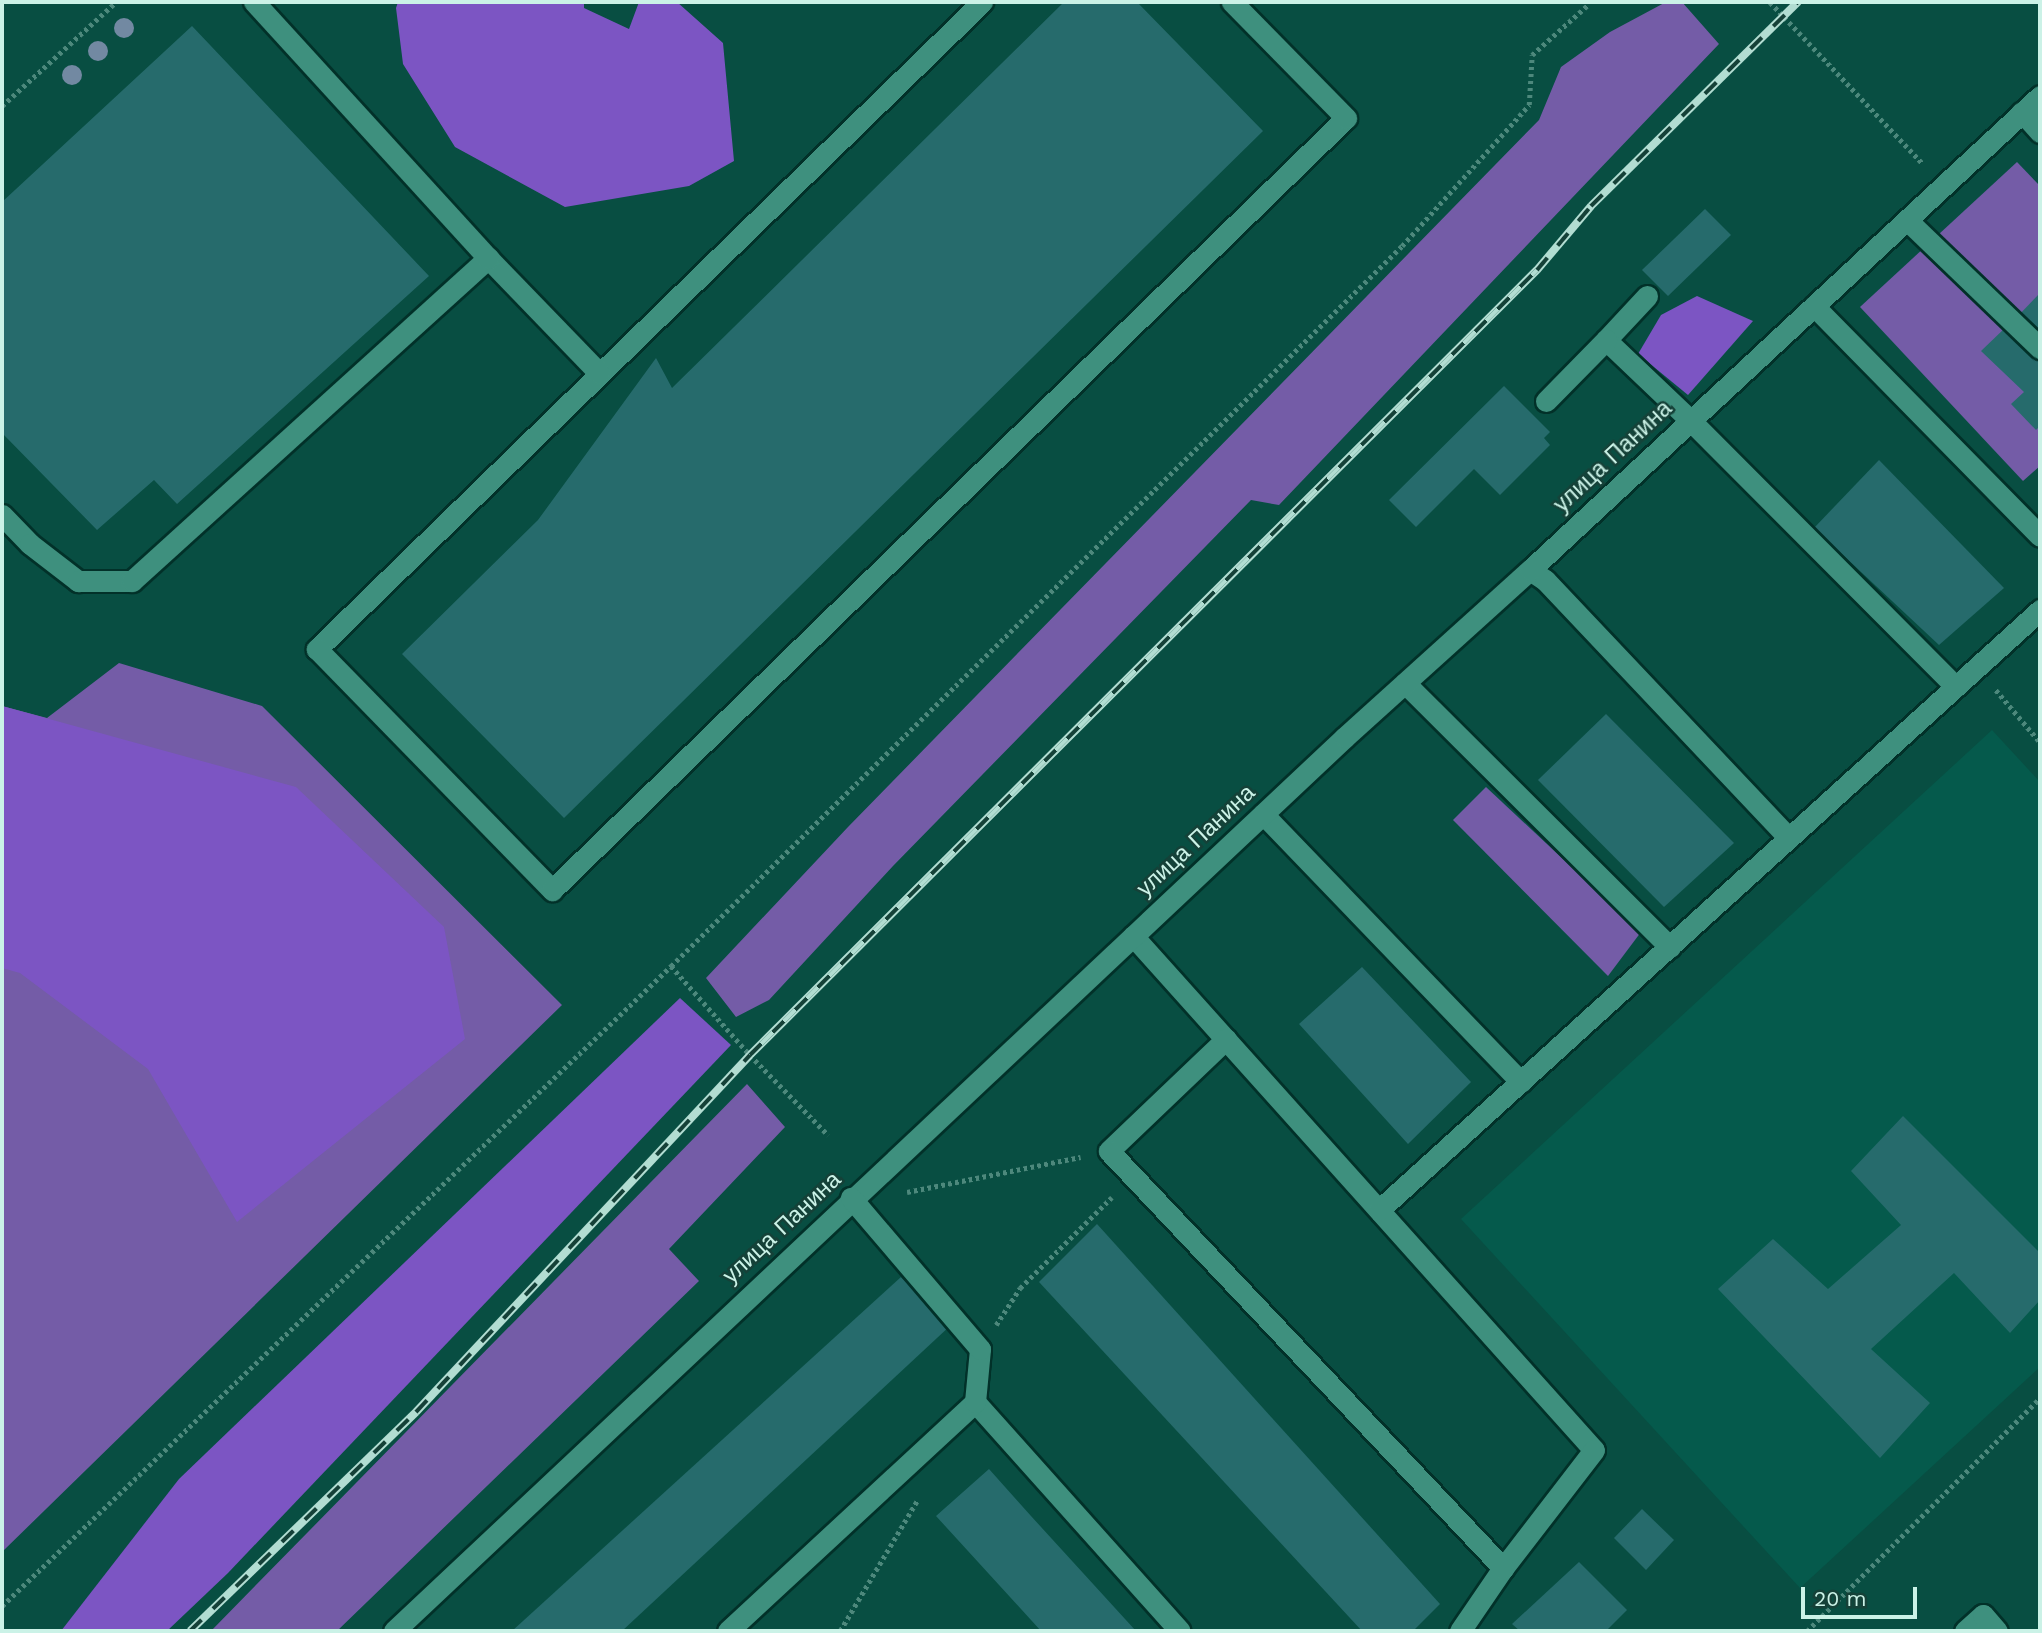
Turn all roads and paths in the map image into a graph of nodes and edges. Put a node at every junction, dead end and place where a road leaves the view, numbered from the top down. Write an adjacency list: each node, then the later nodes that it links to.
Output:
1 (116, 2): 8 (path)
2 (254, 2): 13 (street)
3 (982, 2): 18 (street)
4 (1232, 2): 18 (street)
5 (1770, 2): 11 (path)
6 (1588, 5): 33 (path)
7 (2040, 96): 9 (street, улица Панина)
8 (2, 106)
9 (2022, 112): 10 (street); 12 (street, улица Панина)
10 (2040, 132)
11 (1929, 170)
12 (1907, 220): 15 (street, улица Панина); 17 (street)
13 (488, 258): 18 (street); 21 (street)
14 (1647, 296): 16 (street)
15 (1814, 306): 20 (street, улица Панина); 22 (street)
16 (1605, 340): 19 (street); 20 (street)
17 (2040, 348)
18 (599, 373)
19 (1546, 401)
20 (1691, 421): 23 (street, улица Панина); 27 (street)
21 (2, 514)
22 (2040, 536)
23 (1530, 570): 26 (street, улица Панина); 30 (street)
24 (2040, 610): 25 (street)
25 (1977, 668): 27 (street); 28 (path)
26 (1405, 683): 29 (street, улица Панина); 32 (street)
27 (1956, 687): 30 (street)
28 (2040, 743)
29 (1263, 814): 31 (street, улица Панина); 35 (street)
30 (1789, 838): 32 (street)
31 (1133, 936): 34 (street); 40 (street, улица Панина)
32 (1670, 947): 35 (street)
33 (671, 966): 36 (path); 47 (path)
34 (1226, 1039): 37 (street); 41 (street)
35 (1521, 1083): 41 (street)
36 (828, 1135)
37 (1109, 1151): 38 (street); 39 (path)
38 (1134, 1176): 42 (path); 46 (street)
39 (898, 1194)
40 (851, 1198): 42 (street); 48 (street, улица Панина)
41 (1379, 1210): 46 (street)
42 (980, 1349): 44 (street)
43 (2040, 1398): 53 (path)
44 (975, 1402): 49 (street); 51 (street)
45 (921, 1494): 50 (path)
46 (1503, 1568): 52 (street)
47 (2, 1606)
48 (394, 1631)
49 (728, 1631)
50 (840, 1631)
51 (1180, 1631)
52 (1460, 1631)
53 (1807, 1631)
54 (1965, 1631): 55 (street)
55 (1997, 1631)

